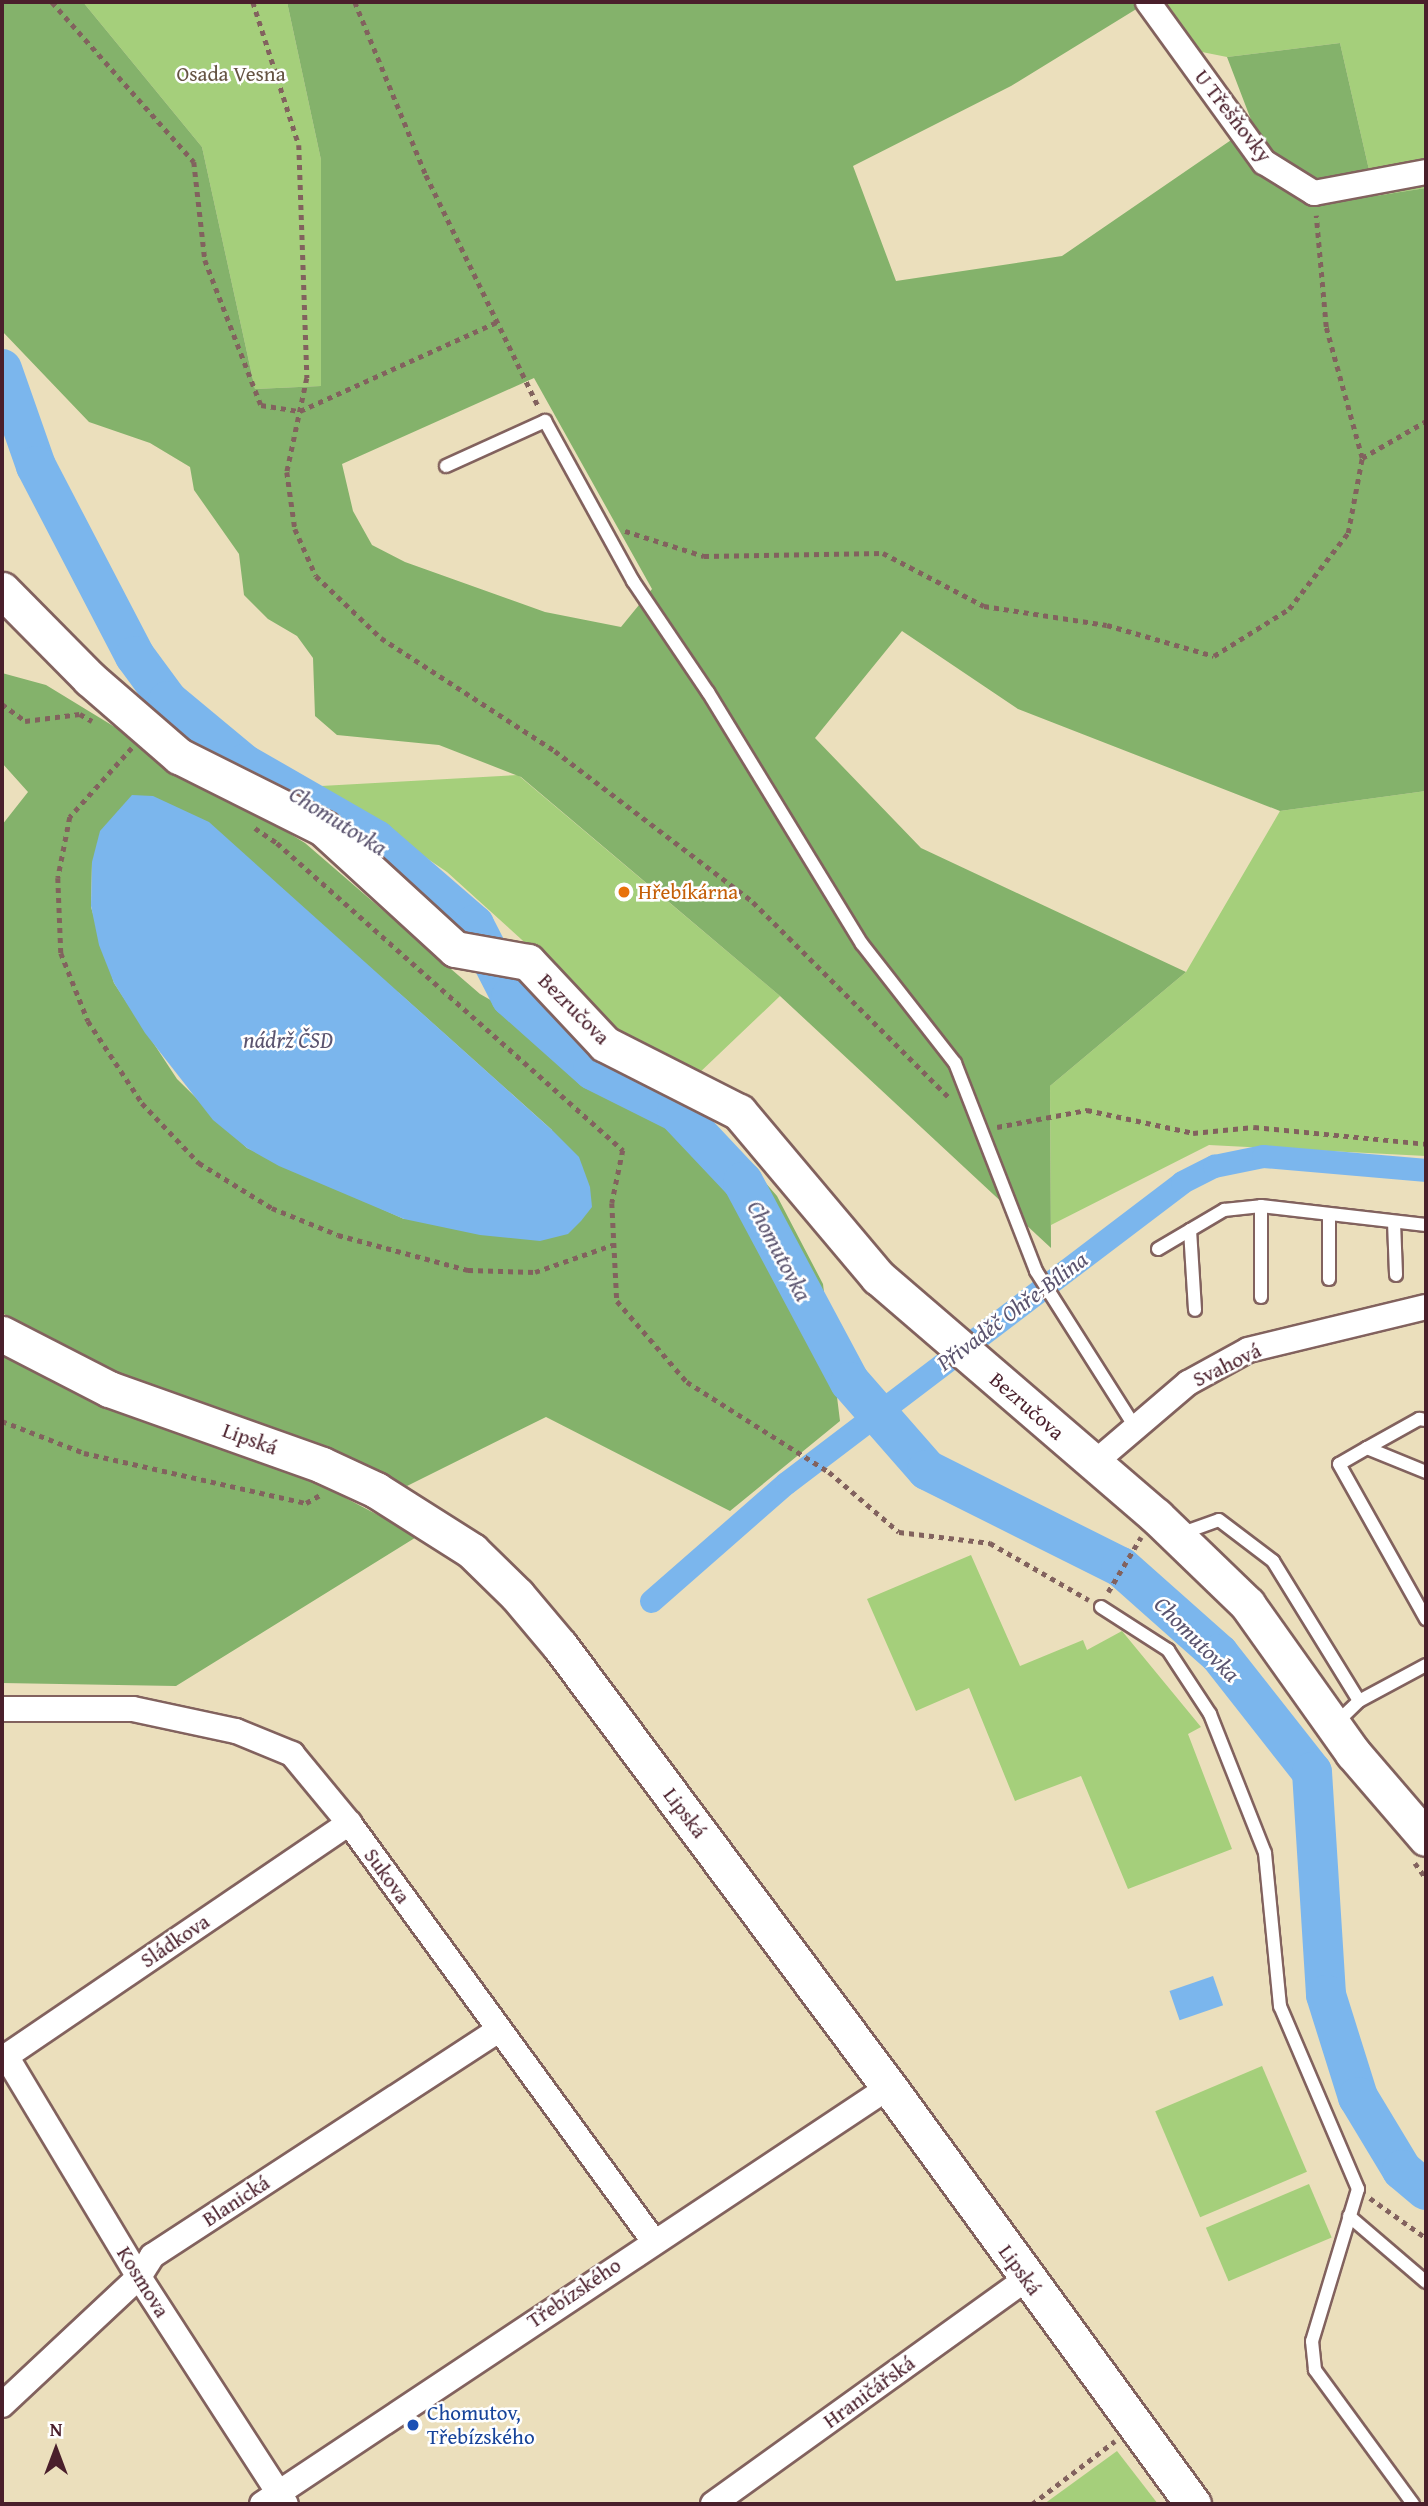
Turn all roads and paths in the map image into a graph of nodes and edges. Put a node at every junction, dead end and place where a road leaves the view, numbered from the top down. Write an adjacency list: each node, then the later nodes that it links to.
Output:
1 (52, 2): 8 (path)
2 (253, 2): 8 (path)
3 (355, 2): 7 (path)
4 (1148, 2): 6 (street, U Třešňovky)
5 (1426, 172): 6 (street)
6 (1314, 193): 11 (path)
7 (497, 322): 8 (path); 9 (path)
8 (300, 411): 21 (path)
9 (545, 421): 12 (lane); 13 (lane)
10 (1426, 421): 11 (path)
11 (1362, 458): 13 (path)
12 (446, 466)
13 (601, 523): 21 (lane)
14 (2, 590): 40 (street, Bezručova)
15 (2, 704): 16 (path)
16 (99, 725)
17 (124, 742): 18 (path)
18 (132, 747): 19 (path); 28 (path)
19 (144, 755)
20 (244, 821): 28 (path)
21 (981, 1130): 22 (path); 38 (lane)
22 (1426, 1144)
23 (1261, 1206): 24 (lane); 27 (lane); 32 (lane)
24 (1329, 1215): 25 (lane); 31 (lane)
25 (1395, 1222): 26 (lane); 30 (lane)
26 (1426, 1225)
27 (1189, 1230): 29 (lane); 34 (lane)
28 (612, 1245): 45 (path)
29 (1158, 1249)
30 (1396, 1275)
31 (1329, 1279)
32 (1261, 1297)
33 (1426, 1307): 38 (street, Svahová)
34 (1195, 1310)
35 (2, 1334): 42 (street, Lipská)
36 (1426, 1420): 39 (lane)
37 (2, 1421): 42 (path)
38 (1138, 1431): 40 (street, Svahová)
39 (1367, 1448): 41 (lane); 46 (lane)
40 (1093, 1464): 43 (street, Bezručova)
41 (1426, 1472)
42 (350, 1478): 54 (street, Lipská)
43 (1177, 1536): 49 (street, Bezručova); 49 (lane)
44 (1129, 1553): 45 (path)
45 (1101, 1607): 55 (lane)
46 (1426, 1619)
47 (1426, 1665): 49 (lane)
48 (2, 1709): 50 (street, Sukova)
49 (1347, 1713): 51 (street, Bezručova)
50 (348, 1823): 52 (street, Sukova); 53 (street, Sládkova)
51 (1426, 1836)
52 (499, 2029): 58 (street, Sukova); 59 (street, Blanická)
53 (4, 2058): 59 (street, Kosmova)
54 (889, 2087): 58 (street, Třebízského); 60 (street, Lipská)
55 (1358, 2189): 56 (lane); 57 (path)
56 (1349, 2216): 61 (lane); 68 (lane)
57 (1426, 2238)
58 (653, 2239): 64 (street, Třebízského)
59 (139, 2277): 62 (street, Blanická); 64 (street, Kosmova)
60 (1026, 2279): 63 (street, Lipská); 65 (street, Hraničářská)
61 (1426, 2282)
62 (2, 2405)
63 (1135, 2426): 66 (path); 67 (street, Lipská)
64 (275, 2500)
65 (713, 2504)
66 (1032, 2504)
67 (1193, 2504)
68 (1413, 2504)

